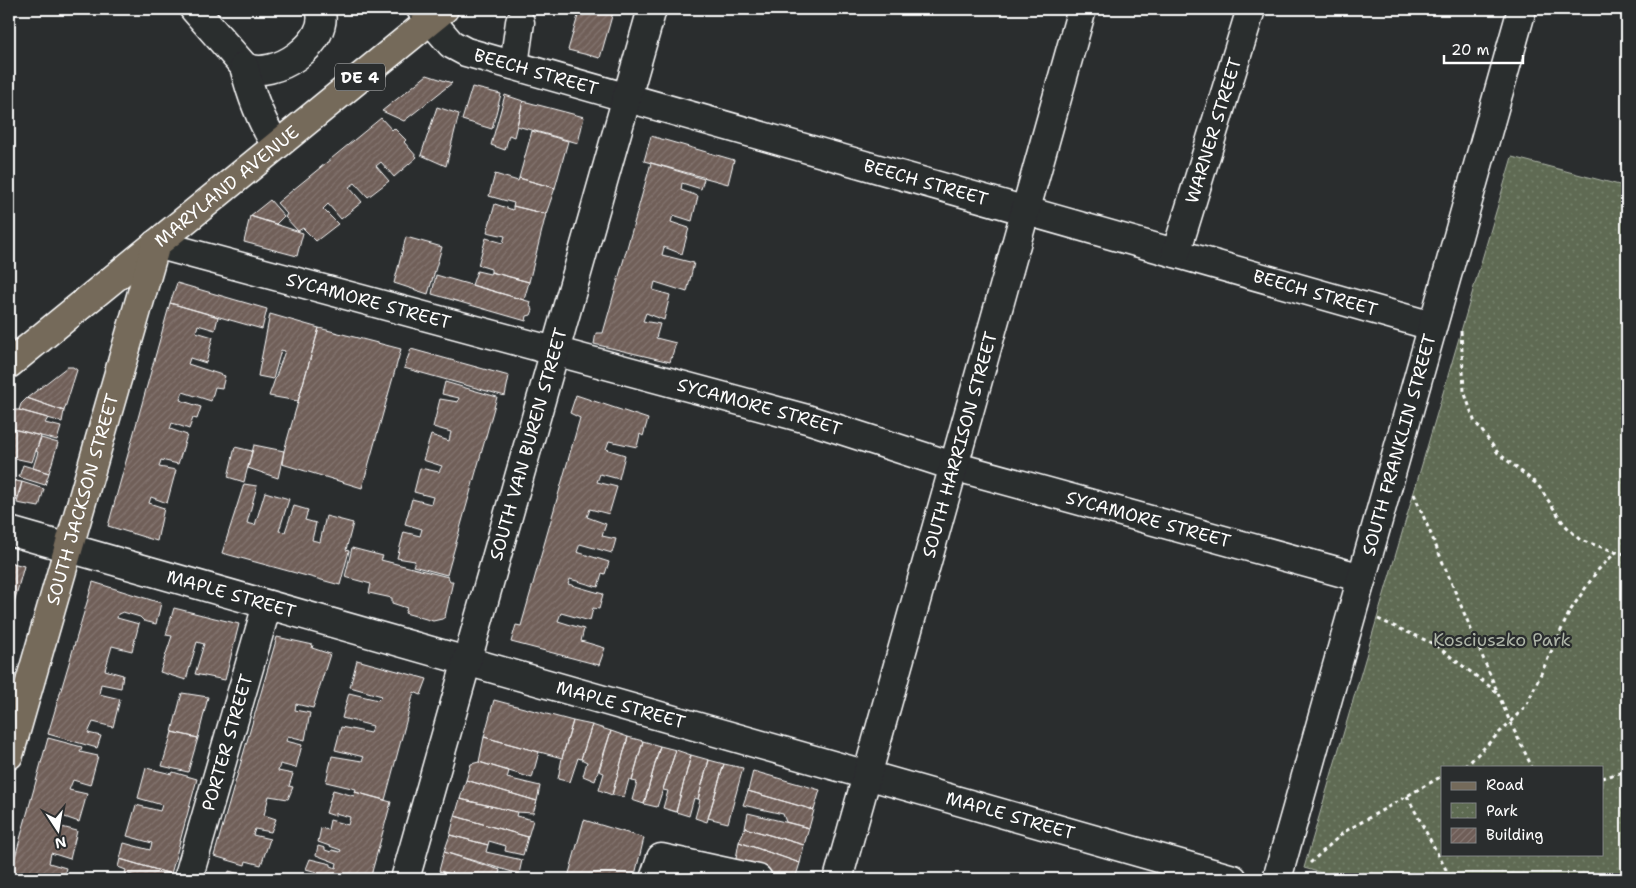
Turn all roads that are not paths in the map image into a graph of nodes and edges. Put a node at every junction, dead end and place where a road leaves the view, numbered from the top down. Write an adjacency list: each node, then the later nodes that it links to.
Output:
1 (194, 9): 10 (street)
2 (320, 9): 10 (street)
3 (652, 9): 11 (street, SOUTH VAN BUREN STREET)
4 (1082, 9): 13 (street, SOUTH HARRISON STREET)
5 (1251, 9): 15 (street, WARNER STREET)
6 (1522, 9): 16 (street, SOUTH FRANKLIN STREET)
7 (431, 13): 9 (street, BEECH STREET); 12 (main road, MARYLAND AVENUE / DE 4)
8 (521, 13): 9 (street)
9 (514, 65): 11 (street, BEECH STREET)
10 (244, 66): 12 (street)
11 (628, 97): 13 (street, BEECH STREET); 17 (street, SOUTH VAN BUREN STREET)
12 (276, 145): 14 (main road, MARYLAND AVENUE / DE 4)
13 (1025, 210): 15 (street, BEECH STREET); 19 (street, SOUTH HARRISON STREET)
14 (156, 244): 17 (street, SYCAMORE STREET); 18 (main road, MARYLAND AVENUE / DE 4); 21 (main road, SOUTH JACKSON STREET)
15 (1176, 253): 16 (street, BEECH STREET)
16 (1432, 326): 22 (street, SOUTH FRANKLIN STREET)
17 (556, 351): 19 (street, SYCAMORE STREET); 24 (street, SOUTH VAN BUREN STREET)
18 (9, 364)
19 (953, 466): 22 (street, SYCAMORE STREET); 27 (street, SOUTH HARRISON STREET)
20 (9, 531): 21 (street, MAPLE STREET)
21 (67, 548): 23 (street, MAPLE STREET); 25 (main road, SOUTH JACKSON STREET)
22 (1362, 578): 34 (street, SOUTH FRANKLIN STREET)
23 (267, 605): 24 (street, MAPLE STREET); 28 (street, PORTER STREET)
24 (468, 662): 27 (street, MAPLE STREET); 29 (street, SOUTH VAN BUREN STREET)
25 (13, 728): 26 (main road, SOUTH JACKSON STREET)
26 (9, 755)
27 (867, 775): 32 (street, SOUTH HARRISON STREET); 33 (street, MAPLE STREET)
28 (188, 879)
29 (405, 879)
30 (654, 879): 31 (street)
31 (758, 879)
32 (838, 879)
33 (1233, 879)
34 (1277, 879)

